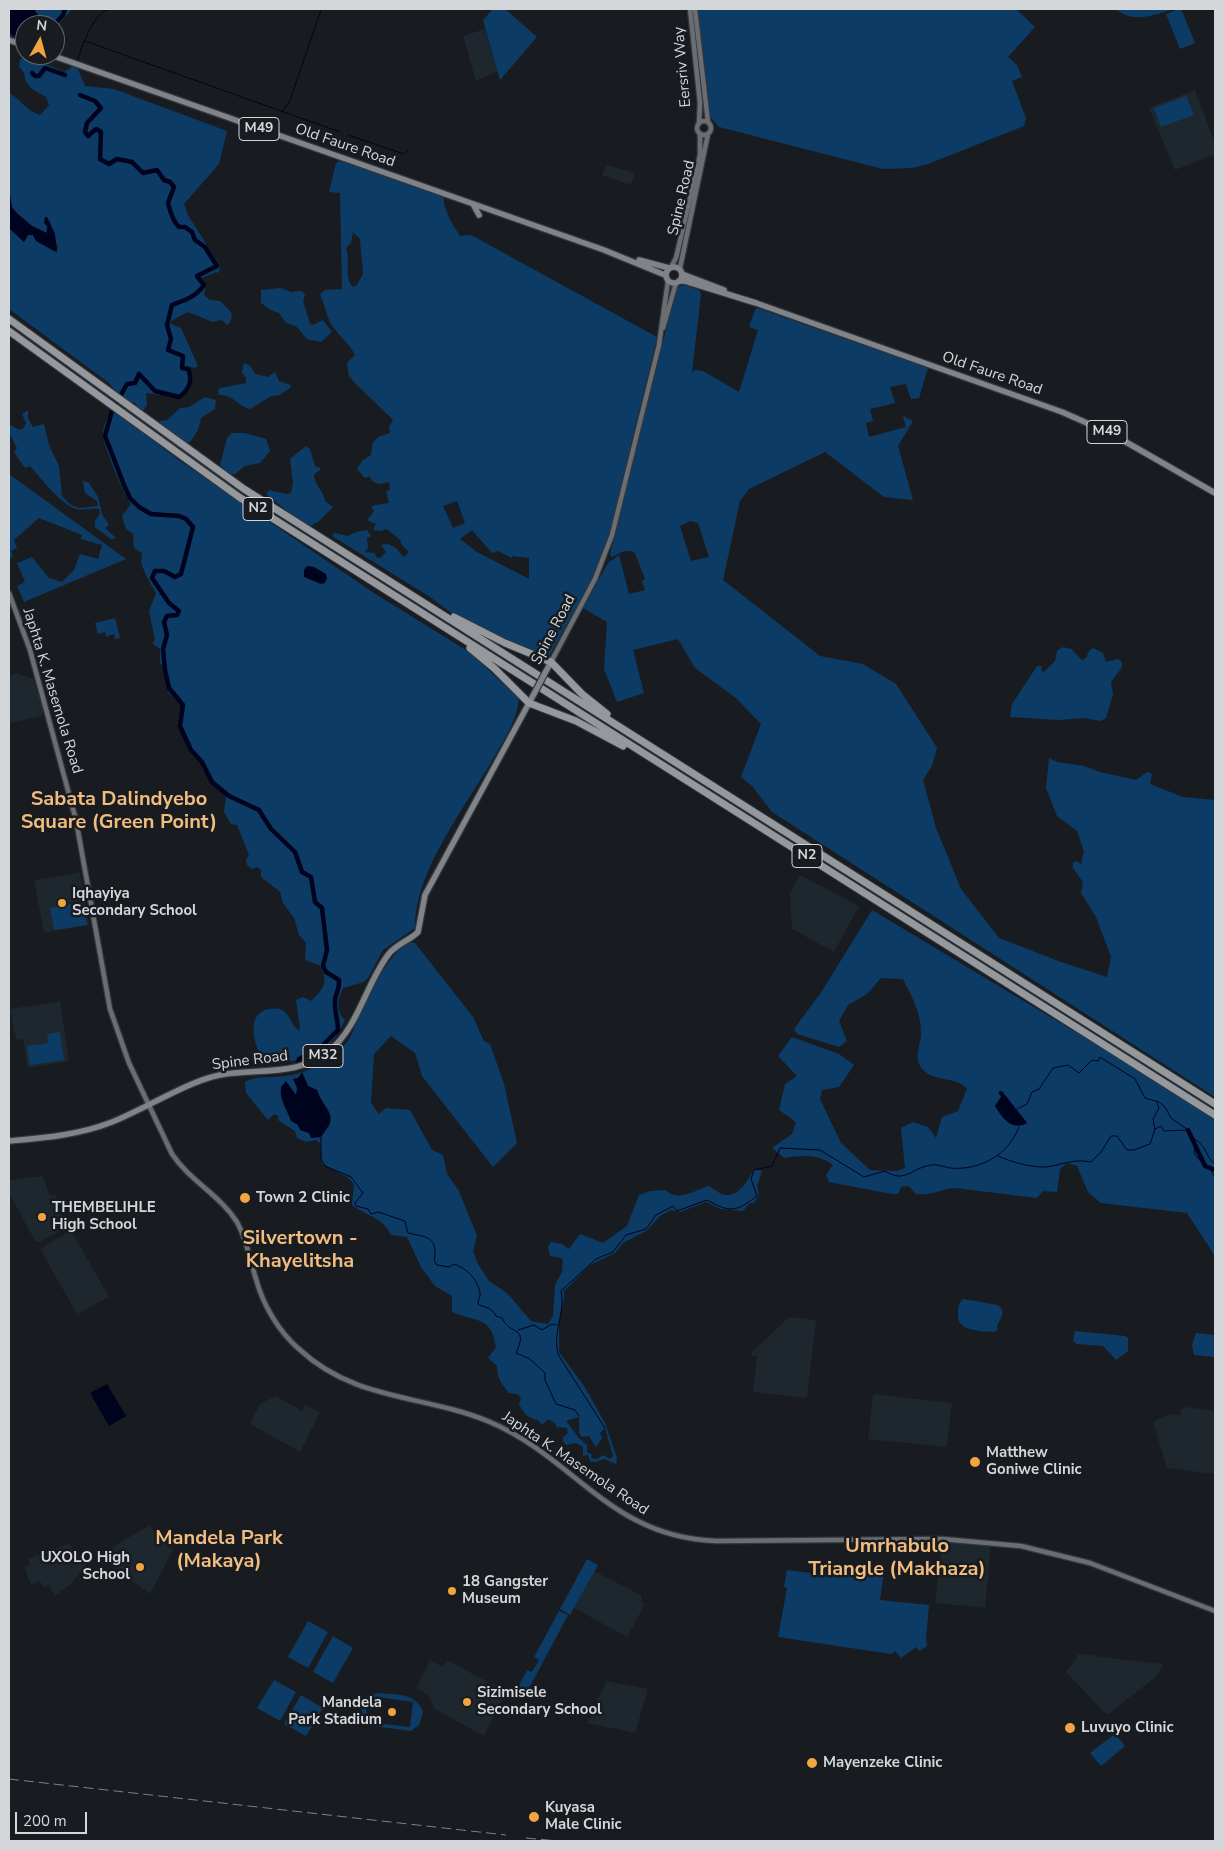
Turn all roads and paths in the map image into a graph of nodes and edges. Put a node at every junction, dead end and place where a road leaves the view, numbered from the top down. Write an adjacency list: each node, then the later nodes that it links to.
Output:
1 (690, 9): 5 (main road, Eersriv Way)
2 (695, 9): 4 (main road, Eersriv Way)
3 (65, 60): 8 (main road, Old Faure Road / M49)
4 (708, 122): 5 (main road); 7 (main road)
5 (699, 123): 6 (main road)
6 (700, 134): 7 (main road); 11 (main road, Spine Road)
7 (708, 134): 12 (main road, Spine Road)
8 (472, 204): 9 (main road, Old Faure Road / M49); 9 (main road)
9 (492, 210): 10 (main road, Old Faure Road / M49)
10 (604, 250): 11 (main road, Old Faure Road / M49); 13 (main road, Old Faure Road / M49)
11 (670, 267): 12 (main road); 13 (main road, Spine Road)
12 (681, 271): 14 (main road, Spine Road); 15 (main road, Old Faure Road / M49)
13 (667, 278): 14 (main road); 18 (main road, Spine Road / M32)
14 (677, 282): 15 (main road, Old Faure Road / M49); 18 (main road, Spine Road / M32)
15 (751, 302): 19 (main road, Old Faure Road / M49)
16 (9, 319): 20 (highway, N2)
17 (9, 331): 22 (highway, N2)
18 (661, 331): 23 (main road, Spine Road / M32)
19 (1215, 493)
20 (403, 590): 23 (highway); 25 (highway, N2)
21 (9, 593): 28 (main road, Japhta K. Masemola Road)
22 (398, 598): 24 (highway); 26 (highway, N2)
23 (551, 662): 24 (main road, Spine Road / M32, bridge); 25 (highway)
24 (529, 703): 26 (highway); 28 (main road, Spine Road / M32)
25 (677, 764): 27 (highway, N2)
26 (666, 767): 29 (highway, N2)
27 (1215, 1104)
28 (150, 1105): 30 (main road, Spine Road / M32); 31 (main road, Japhta K. Masemola Road)
29 (1215, 1115)
30 (9, 1142)
31 (1215, 1611)

